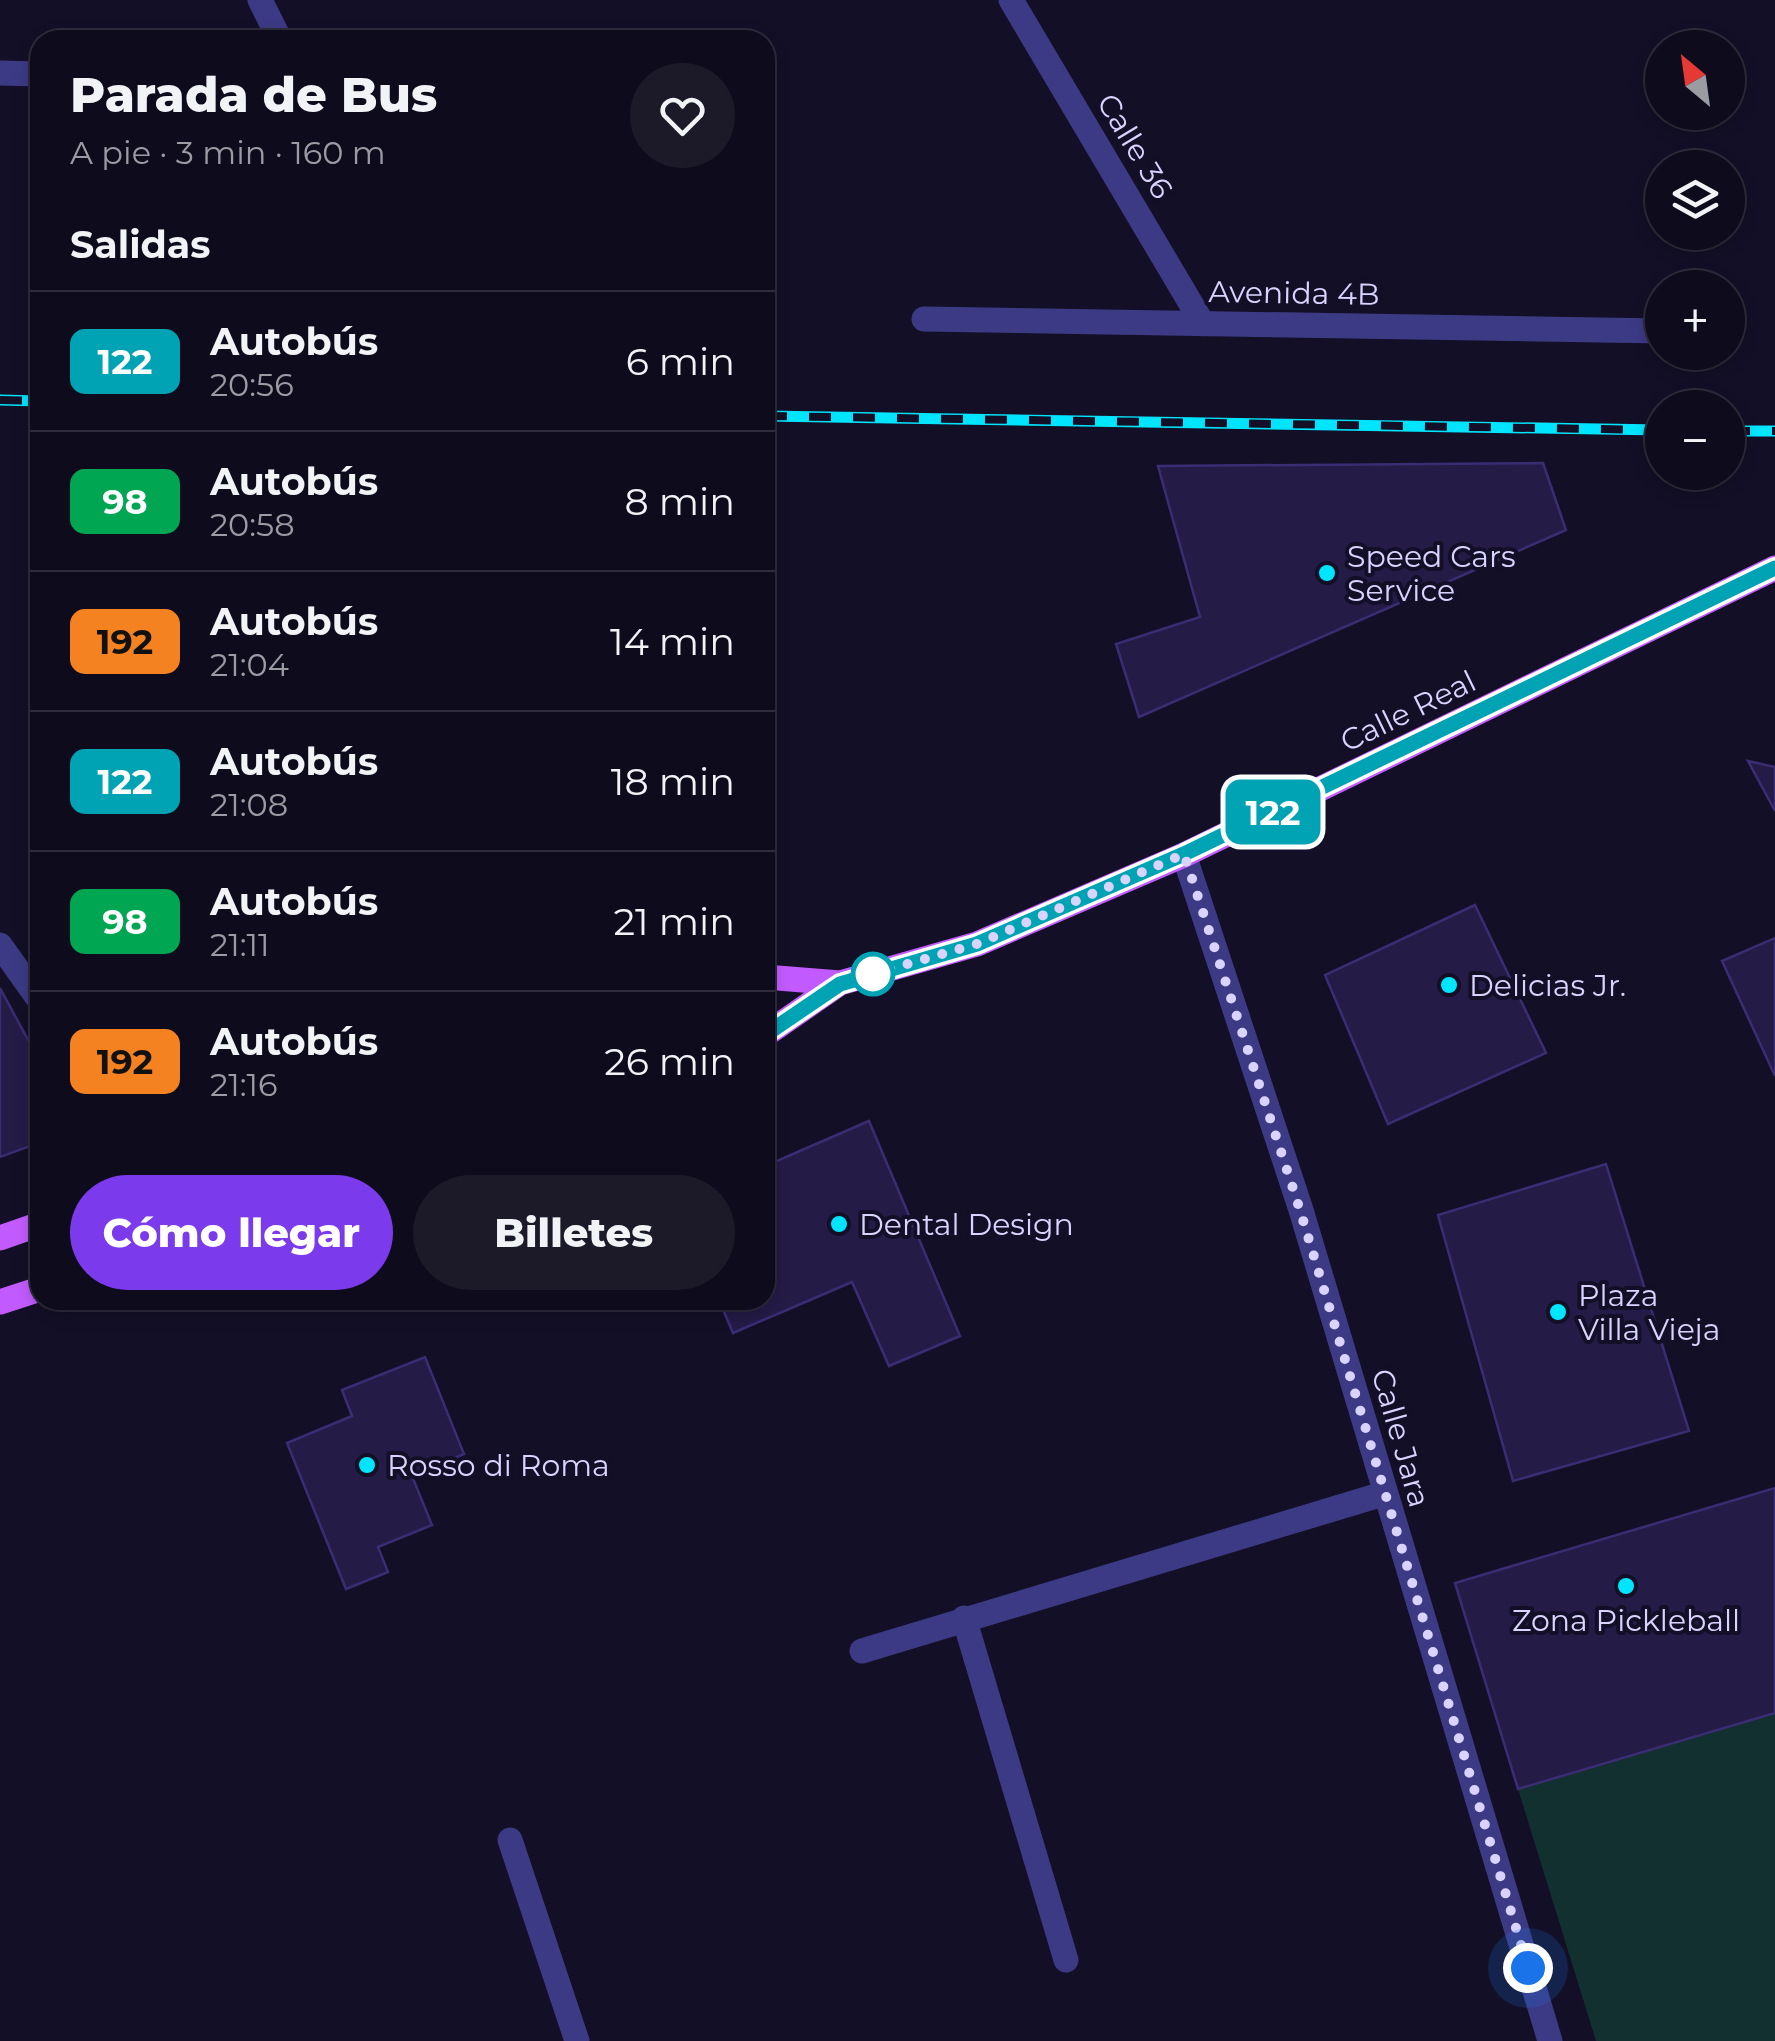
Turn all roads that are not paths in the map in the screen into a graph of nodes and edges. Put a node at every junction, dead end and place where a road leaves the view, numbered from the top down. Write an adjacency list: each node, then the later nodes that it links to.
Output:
1 (260, 0): 3 (street)
2 (1011, 0): 7 (street, Calle 36)
3 (275, 30)
4 (0, 74): 5 (street)
5 (30, 74)
6 (924, 319): 7 (street, Avenida 4B)
7 (1203, 324): 8 (street, Avenida 4B)
8 (1645, 332)
9 (1775, 568): 10 (main road, Calle Real)
10 (1184, 854): 13 (main road, Calle Real); 20 (street, Calle Jara)
11 (0, 945): 14 (street)
12 (775, 977): 13 (main road, Calle Real)
13 (840, 984): 15 (main road, Calle Real)
14 (30, 987)
15 (775, 1028)
16 (30, 1228): 17 (main road)
17 (0, 1238)
18 (30, 1292): 19 (main road)
19 (0, 1302)
20 (1383, 1494): 21 (street); 26 (street, Calle Jara)
21 (964, 1618): 22 (street); 24 (street)
22 (862, 1651)
23 (510, 1840): 25 (street)
24 (1066, 1960)
25 (577, 2041)
26 (1550, 2041)

